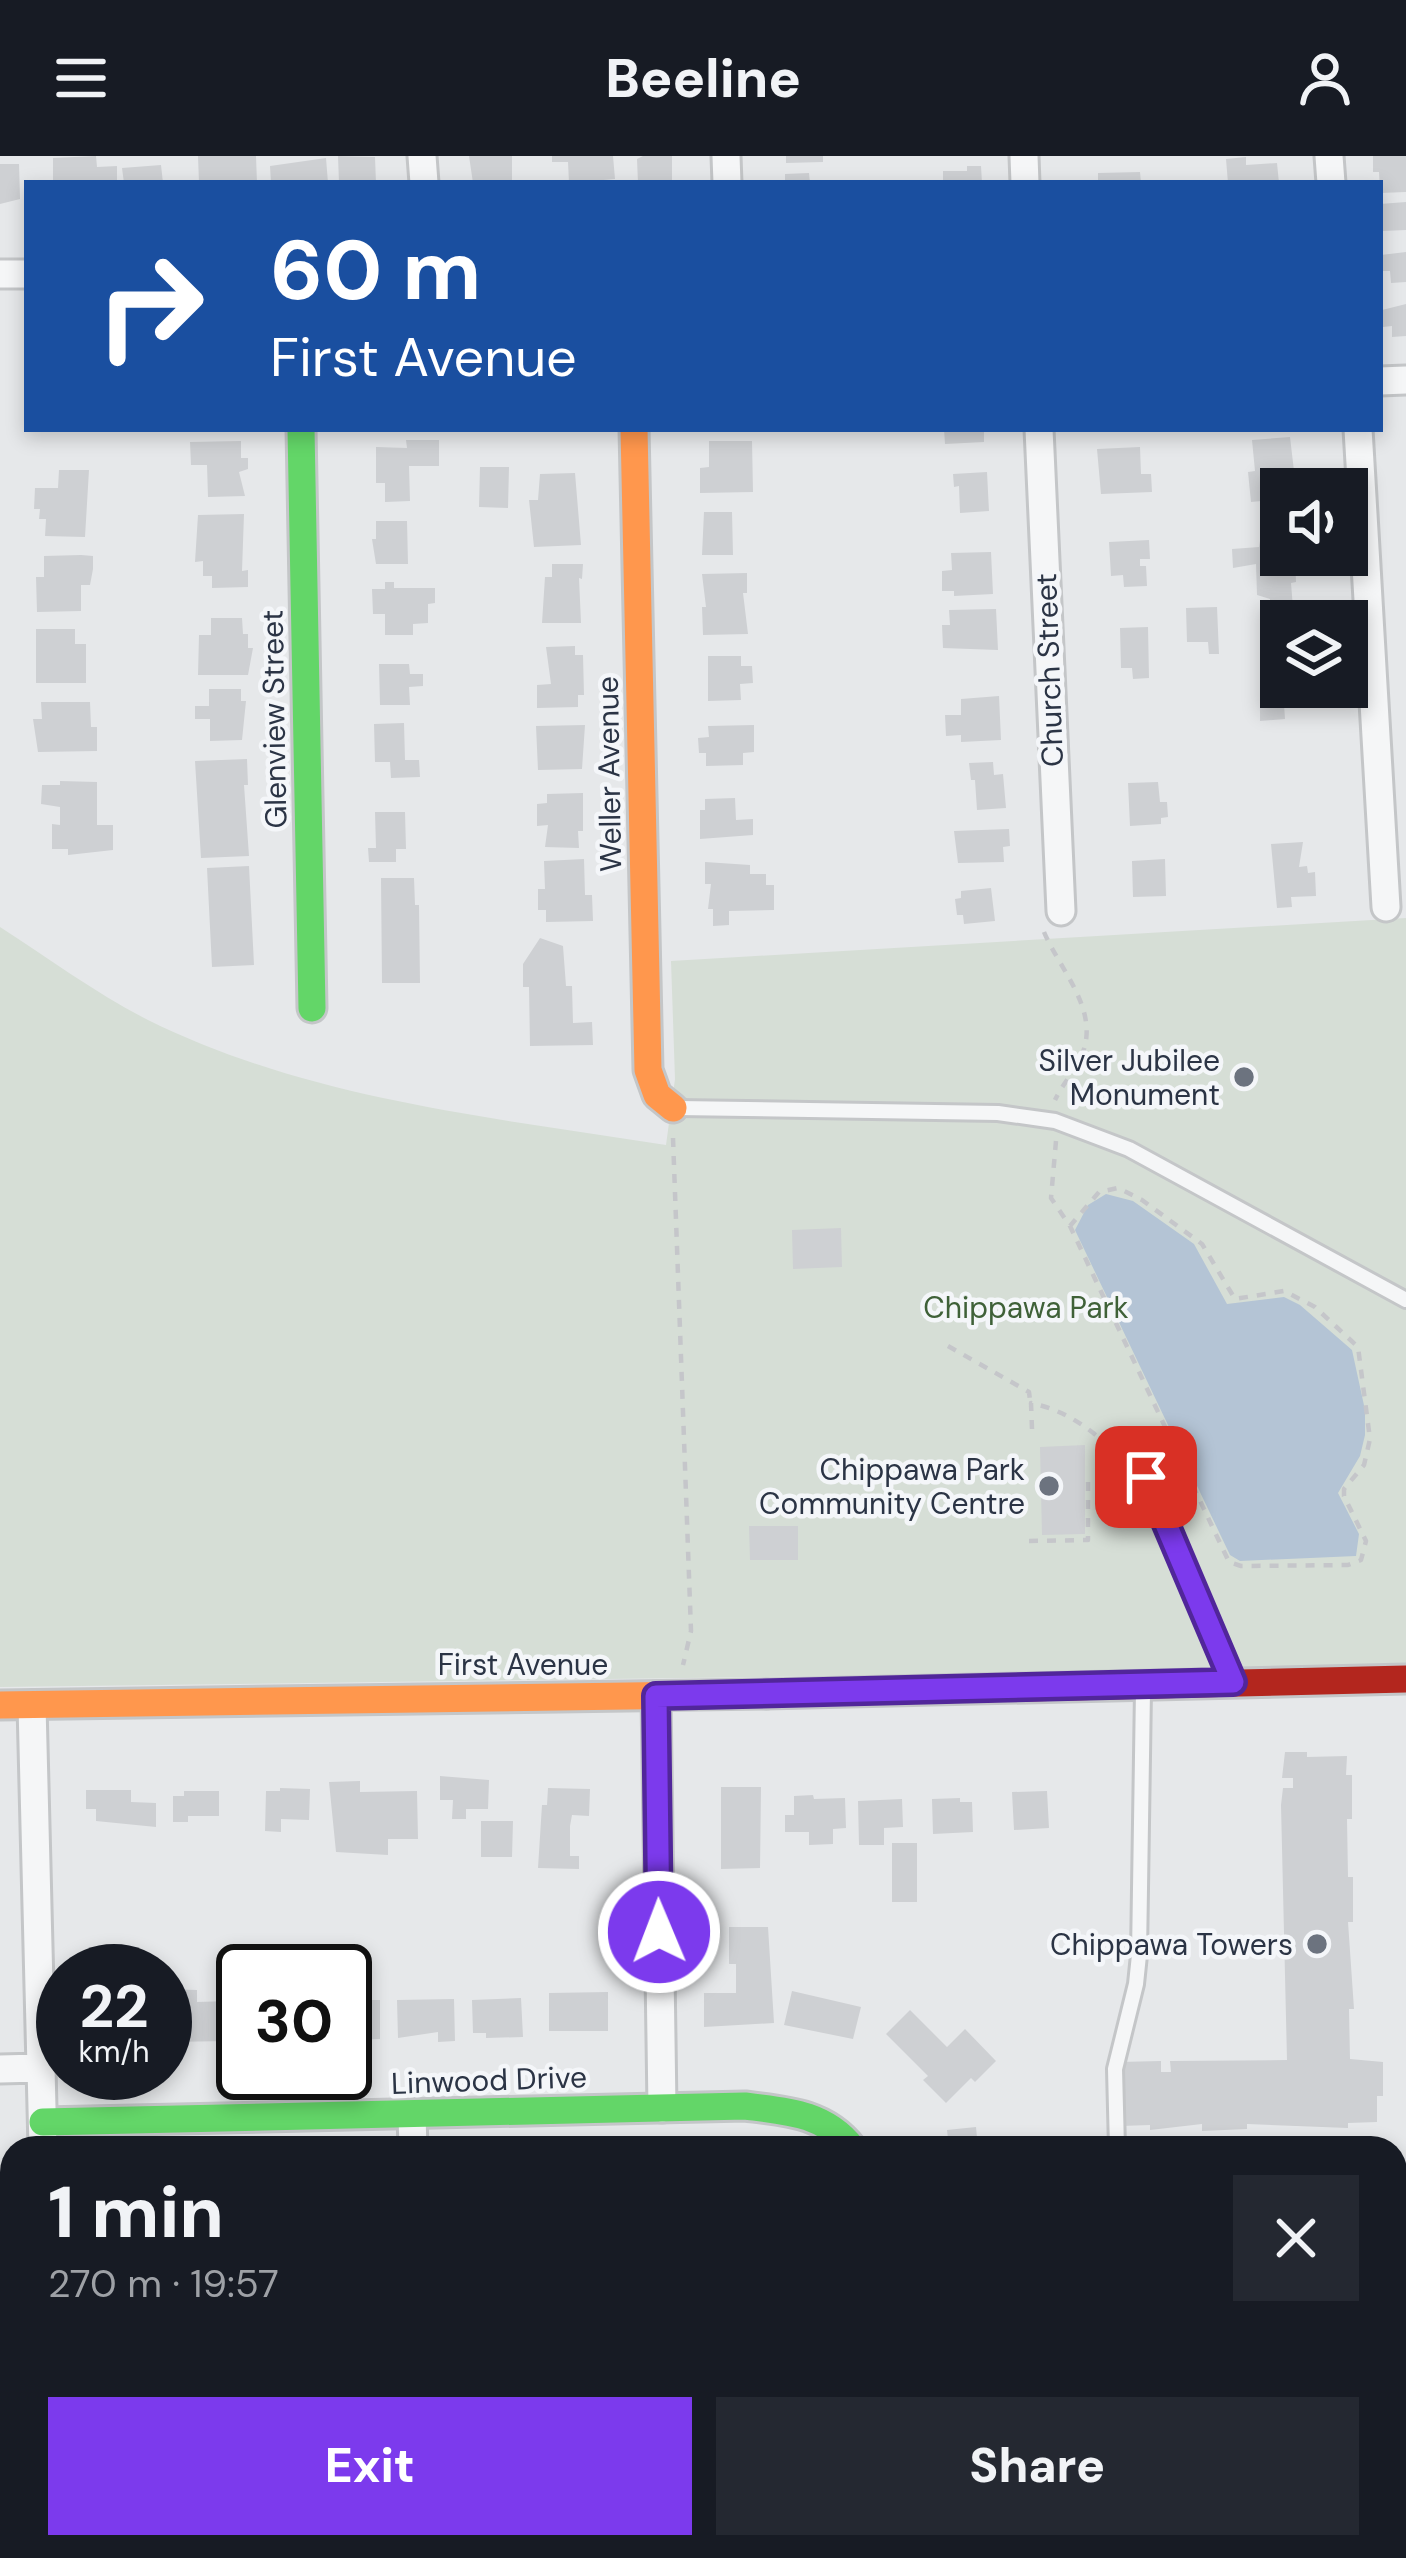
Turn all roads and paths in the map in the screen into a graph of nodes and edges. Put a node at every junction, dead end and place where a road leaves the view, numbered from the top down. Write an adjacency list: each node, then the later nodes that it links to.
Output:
1 (301, 432): 7 (street, Glenview Street)
2 (634, 432): 8 (street, Weller Avenue)
3 (1039, 432): 6 (street, Church Street)
4 (1358, 432): 5 (street)
5 (1386, 907)
6 (1052, 914): 9 (path)
7 (312, 1008)
8 (674, 1108): 9 (lane); 22 (path)
9 (1055, 1121): 10 (path); 11 (lane)
10 (1070, 1226): 10 (path)
11 (1406, 1300)
12 (948, 1346): 13 (path)
13 (1031, 1403): 14 (path); 15 (path)
14 (1032, 1429)
15 (1127, 1465)
16 (1146, 1477): 20 (lane)
17 (1121, 1482): 18 (path)
18 (1030, 1541)
19 (1406, 1679): 20 (street, First Avenue)
20 (1233, 1682): 21 (street, First Avenue)
21 (1142, 1685): 22 (street, First Avenue); 35 (lane)
22 (685, 1695): 23 (street, First Avenue)
23 (656, 1696): 24 (street, First Avenue); 30 (street)
24 (32, 1705): 25 (street, First Avenue); 26 (street)
25 (0, 1706)
26 (37, 1944)
27 (36, 2068): 28 (street)
28 (0, 2069)
29 (41, 2100): 32 (street)
30 (662, 2108): 31 (street, Linwood Drive); 34 (street, Linwood Drive)
31 (412, 2116): 32 (street, Linwood Drive); 33 (street)
32 (43, 2135)
33 (412, 2136)
34 (840, 2136)
35 (1117, 2136)

